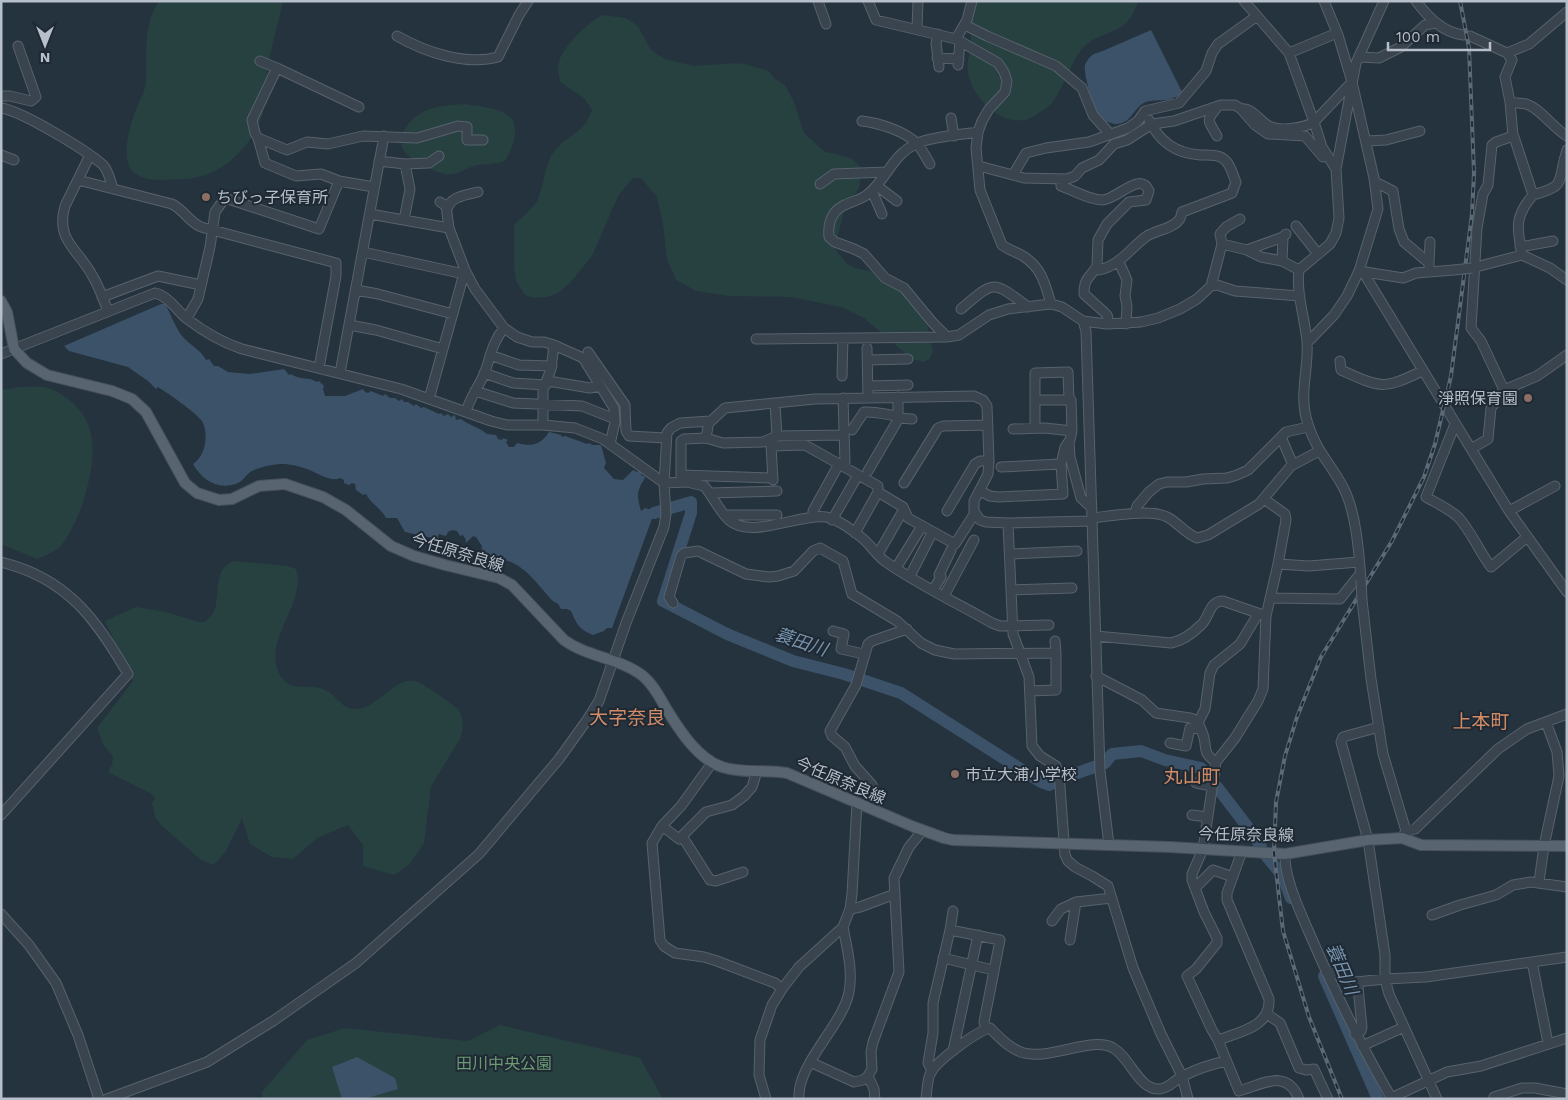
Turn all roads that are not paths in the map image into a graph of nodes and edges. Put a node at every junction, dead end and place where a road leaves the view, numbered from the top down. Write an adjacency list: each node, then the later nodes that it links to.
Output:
1 (528, 1): 18 (street)
2 (818, 1): 13 (street)
3 (868, 1): 15 (street)
4 (918, 1): 15 (street)
5 (972, 1): 14 (street)
6 (1244, 1): 11 (street)
7 (1324, 1): 16 (street)
8 (1384, 1): 23 (street)
9 (1416, 1): 12 (street)
10 (1567, 12): 22 (street)
11 (1257, 16): 21 (street); 33 (street)
12 (1435, 23): 22 (street); 23 (street)
13 (826, 24)
14 (965, 24): 19 (street); 40 (street)
15 (917, 29): 17 (street)
16 (1337, 33): 21 (street); 26 (street)
17 (938, 34): 19 (street); 19 (street)
18 (397, 36)
19 (958, 40): 39 (street)
20 (18, 46): 27 (street)
21 (1289, 53): 36 (street)
22 (1507, 53): 28 (street)
23 (1359, 57): 26 (street)
24 (260, 61): 25 (street)
25 (277, 68): 30 (street); 46 (street)
26 (1352, 82): 36 (street); 48 (street); 59 (street)
27 (1, 96)
28 (1510, 102): 44 (street); 45 (street)
29 (1218, 106): 32 (street); 37 (street); 43 (street)
30 (359, 107)
31 (1, 108): 52 (street)
32 (1242, 109): 36 (street); 59 (street)
33 (1145, 111): 37 (street); 40 (street)
34 (951, 118): 42 (street)
35 (862, 121): 49 (street)
36 (1314, 122): 59 (street)
37 (1152, 124): 62 (street); 90 (street)
38 (1420, 131): 48 (street)
39 (978, 132): 42 (street); 58 (street)
40 (1110, 134): 61 (street)
41 (384, 136): 46 (street); 47 (street); 55 (street)
42 (954, 136): 49 (street)
43 (1217, 136)
44 (1513, 136): 71 (street); 92 (street)
45 (1567, 136)
46 (258, 138): 64 (street)
47 (483, 140)
48 (1366, 141): 65 (street)
49 (917, 144): 57 (street); 60 (street)
50 (1567, 150): 71 (street)
51 (1, 154): 54 (street)
52 (90, 155): 63 (street); 69 (street)
53 (439, 156): 56 (street)
54 (14, 160)
55 (379, 161): 56 (street); 67 (street)
56 (405, 164): 78 (street)
57 (930, 164)
58 (979, 166): 61 (street); 104 (street)
59 (1336, 169): 88 (street)
60 (886, 172): 66 (street); 68 (street)
61 (1013, 175): 62 (street)
62 (1061, 178): 93 (street)
63 (78, 180): 69 (street); 102 (street)
64 (339, 181): 67 (street); 81 (street)
65 (1375, 182): 91 (street); 96 (street)
66 (820, 184)
67 (374, 188): 75 (street)
68 (875, 188): 72 (street); 76 (street); 115 (street)
69 (113, 189): 81 (street)
70 (478, 192): 74 (street)
71 (1533, 195): 86 (street)
72 (898, 201)
73 (440, 202): 74 (street)
74 (448, 209): 80 (street)
75 (370, 214): 78 (street); 87 (street)
76 (882, 214)
77 (1240, 219): 84 (street)
78 (404, 220): 80 (street)
79 (1296, 226): 88 (street)
80 (449, 228): 95 (street)
81 (212, 230): 98 (street); 131 (street)
82 (1553, 241): 86 (street)
83 (1430, 242): 91 (street)
84 (1222, 244): 85 (street); 99 (street)
85 (1247, 250): 89 (street); 89 (street)
86 (1521, 251): 92 (street); 97 (street)
87 (363, 252): 95 (street); 100 (street)
88 (1318, 254): 94 (street)
89 (1282, 261): 94 (street)
90 (1119, 262): 93 (street); 112 (street)
91 (1429, 268): 92 (street, bridge); 96 (street)
92 (1473, 268): 140 (street)
93 (1096, 269): 111 (street)
94 (1299, 270): 101 (street)
95 (465, 272): 108 (street); 114 (street)
96 (1361, 272): 118 (street); 132 (street)
97 (1567, 280)
98 (201, 285): 102 (street); 109 (street)
99 (1211, 286): 101 (street); 112 (street)
100 (356, 290): 108 (street); 113 (street)
101 (1300, 296): 118 (street)
102 (102, 297): 107 (street)
103 (1, 301): 121 (main road)
104 (1051, 304): 105 (street); 110 (street)
105 (1028, 307): 106 (street); 115 (street)
106 (960, 309)
107 (108, 311): 109 (street); 121 (street)
108 (453, 314): 122 (street)
109 (187, 318): 131 (street)
110 (1083, 321): 111 (street); 194 (street)
111 (1107, 324): 112 (street)
112 (1126, 324)
113 (349, 325): 122 (street); 133 (street)
114 (504, 328): 119 (street); 126 (street)
115 (947, 337): 116 (street)
116 (842, 338): 117 (street); 135 (street)
117 (756, 339)
118 (1307, 343): 158 (street)
119 (554, 345): 130 (street); 138 (street)
120 (867, 348): 128 (street)
121 (14, 349): 124 (street); 230 (main road, 今任原奈良線)
122 (443, 349): 145 (street)
123 (588, 352): 165 (street)
124 (1, 354)
125 (1567, 354): 140 (street)
126 (490, 355): 130 (street); 134 (street)
127 (908, 359): 128 (street)
128 (868, 360): 139 (street)
129 (1340, 361): 132 (street)
130 (552, 366): 136 (street)
131 (319, 368): 133 (street)
132 (1422, 370): 155 (street)
133 (340, 373): 145 (street)
134 (484, 373): 136 (street); 141 (street)
135 (842, 376)
136 (547, 383): 138 (street); 148 (street)
137 (908, 385): 139 (street)
138 (600, 386): 152 (street)
139 (868, 386): 144 (street)
140 (1504, 390): 169 (street)
141 (475, 391): 148 (street); 150 (street)
142 (898, 397): 144 (street); 151 (street); 157 (street)
143 (843, 398): 144 (street); 149 (street); 162 (street)
144 (868, 398)
145 (429, 399): 150 (street)
146 (1035, 400): 147 (street); 147 (street); 159 (street)
147 (1068, 400): 161 (street)
148 (543, 403): 152 (street); 156 (street)
149 (775, 403): 154 (street); 163 (street)
150 (466, 412): 156 (street)
151 (899, 417): 153 (street); 162 (street); 176 (street)
152 (615, 419): 168 (street)
153 (912, 419)
154 (709, 421): 165 (street); 166 (street)
155 (1455, 424): 169 (street); 201 (street)
156 (543, 425): 168 (street)
157 (988, 425): 171 (street); 180 (street)
158 (1308, 426): 164 (street); 170 (street)
159 (1035, 428): 160 (street); 161 (street)
160 (1013, 429)
161 (1072, 431): 167 (street)
162 (848, 432): 163 (street); 172 (street)
163 (777, 436): 166 (street)
164 (1281, 437): 174 (street); 191 (street)
165 (666, 438): 179 (street)
166 (706, 438): 178 (street)
167 (1069, 442): 173 (street); 194 (street)
168 (610, 444): 179 (street)
169 (1471, 449): 189 (street)
170 (1319, 451): 174 (street); 208 (street)
171 (989, 461): 183 (street); 188 (street)
172 (839, 464): 177 (street); 178 (street); 195 (street)
173 (1061, 464): 175 (street); 183 (street)
174 (1293, 465): 186 (street)
175 (1001, 467)
176 (868, 471)
177 (858, 475): 184 (street); 196 (street)
178 (681, 479): 179 (street); 185 (street)
179 (664, 483): 230 (street)
180 (904, 483)
181 (1555, 486): 189 (street)
182 (777, 491): 185 (street)
183 (980, 491): 190 (street)
184 (878, 492): 187 (street); 199 (street)
185 (710, 493): 192 (street)
186 (1264, 499): 191 (street); 209 (street)
187 (904, 509): 198 (street); 205 (street)
188 (947, 511)
189 (1509, 511): 201 (street)
190 (975, 513): 197 (street); 198 (street)
191 (1135, 513): 194 (street)
192 (725, 515): 193 (street); 195 (street)
193 (777, 515)
194 (1092, 516): 197 (street); 225 (street)
195 (813, 517): 196 (street)
196 (832, 520): 199 (street)
197 (1008, 523): 206 (street)
198 (922, 526): 210 (street)
199 (855, 533): 205 (street)
200 (930, 537): 211 (street)
201 (1527, 537): 216 (street)
202 (974, 540): 217 (street)
203 (951, 550): 214 (street)
204 (1077, 551): 206 (street)
205 (878, 554): 210 (street)
206 (1010, 554): 215 (street)
207 (1, 562): 245 (street)
208 (1360, 562): 209 (street); 212 (street)
209 (1278, 564): 218 (street)
210 (896, 568): 211 (street)
211 (910, 576): 214 (street)
212 (1360, 577): 218 (street); 236 (street, bridge)
213 (1072, 588): 215 (street)
214 (933, 590): 217 (street)
215 (1011, 590): 222 (street)
216 (1567, 592)
217 (944, 596): 222 (street)
218 (1271, 598): 220 (street)
219 (673, 603): 223 (street)
220 (1262, 615): 225 (street); 235 (street); 238 (street)
221 (1049, 625): 222 (street)
222 (1013, 626): 229 (street)
223 (907, 629): 228 (street); 229 (street)
224 (833, 631): 228 (street)
225 (1096, 636): 231 (street)
226 (1055, 641): 227 (street)
227 (1056, 653): 229 (street); 232 (street)
228 (864, 654): 244 (street)
229 (1020, 654): 232 (street)
230 (613, 661): 239 (main road, 今任原奈良線); 307 (street)
231 (1096, 676): 235 (street); 254 (street)
232 (1030, 691): 253 (street)
233 (1567, 714): 234 (street)
234 (1546, 722): 250 (street); 255 (street)
235 (1199, 725): 237 (street); 238 (street)
236 (1378, 727): 250 (street); 252 (street)
237 (1170, 743)
238 (1216, 762): 242 (street)
239 (712, 763): 240 (main road, 今任原奈良線); 248 (street)
240 (757, 771): 243 (main road, 今任原奈良線); 251 (street)
241 (1196, 783): 242 (street)
242 (1212, 786): 247 (street)
243 (857, 802): 244 (main road, 今任原奈良線); 268 (street)
244 (874, 810): 249 (main road, 今任原奈良線)
245 (1, 815)
246 (1192, 815): 247 (street)
247 (1208, 818): 257 (street)
248 (662, 826): 251 (street); 285 (street)
249 (923, 830): 253 (main road, 今任原奈良線); 265 (street)
250 (1404, 834): 252 (main road, 今任原奈良線); 255 (main road, 今任原奈良線)
251 (682, 836): 260 (street)
252 (1368, 840): 259 (main road, 今任原奈良線); 283 (street)
253 (1063, 844): 254 (main road, 今任原奈良線); 266 (street)
254 (1109, 845): 257 (main road, 今任原奈良線)
255 (1544, 846): 256 (main road, 今任原奈良線); 262 (street)
256 (1567, 846)
257 (1203, 849): 258 (main road, 今任原奈良線); 264 (street)
258 (1242, 852): 259 (main road, 今任原奈良線); 261 (street)
259 (1285, 854): 282 (street)
260 (744, 872)
261 (1233, 877): 264 (street); 286 (street)
262 (1539, 882): 263 (street); 271 (street)
263 (1567, 887)
264 (1196, 888): 291 (street)
265 (895, 894): 268 (street); 298 (street)
266 (1112, 898): 267 (street); 299 (street)
267 (1076, 902): 272 (street); 276 (street)
268 (850, 909): 273 (street)
269 (953, 911): 274 (street)
270 (1, 914): 306 (street)
271 (1432, 915)
272 (1052, 921)
273 (843, 927): 285 (street); 296 (street)
274 (950, 930): 275 (street); 278 (street)
275 (978, 936): 280 (street); 281 (street)
276 (1070, 940)
277 (1567, 957): 279 (street)
278 (943, 958): 280 (street); 297 (street)
279 (1532, 962): 283 (street); 292 (street)
280 (972, 965): 281 (street); 294 (street)
281 (993, 970): 288 (street)
282 (1326, 972): 284 (street); 289 (street)
283 (1385, 978): 284 (street); 287 (street)
284 (1356, 982): 289 (street)
285 (782, 989): 308 (street)
286 (1267, 1014): 291 (street); 315 (street)
287 (1404, 1027): 293 (street); 300 (street)
288 (986, 1029): 294 (street); 301 (street)
289 (1356, 1034): 293 (street)
290 (1567, 1038): 292 (street)
291 (1218, 1040): 295 (street)
292 (1548, 1043): 300 (street)
293 (1362, 1046): 305 (street)
294 (953, 1051): 297 (street)
295 (1226, 1061): 299 (street); 303 (street)
296 (810, 1062): 298 (street); 309 (street)
297 (932, 1071): 311 (street)
298 (868, 1076): 310 (street)
299 (1182, 1076): 301 (street); 313 (street)
300 (1428, 1080): 305 (street); 316 (street)
301 (1160, 1089): 312 (street)
302 (1567, 1094): 304 (street)
303 (1240, 1095): 314 (street)
304 (1494, 1097)
305 (1391, 1098)
306 (99, 1099)
307 (107, 1099)
308 (766, 1099)
309 (799, 1099)
310 (875, 1099)
311 (926, 1099)
312 (1160, 1099)
313 (1188, 1099)
314 (1299, 1099)
315 (1328, 1099)
316 (1437, 1099)

